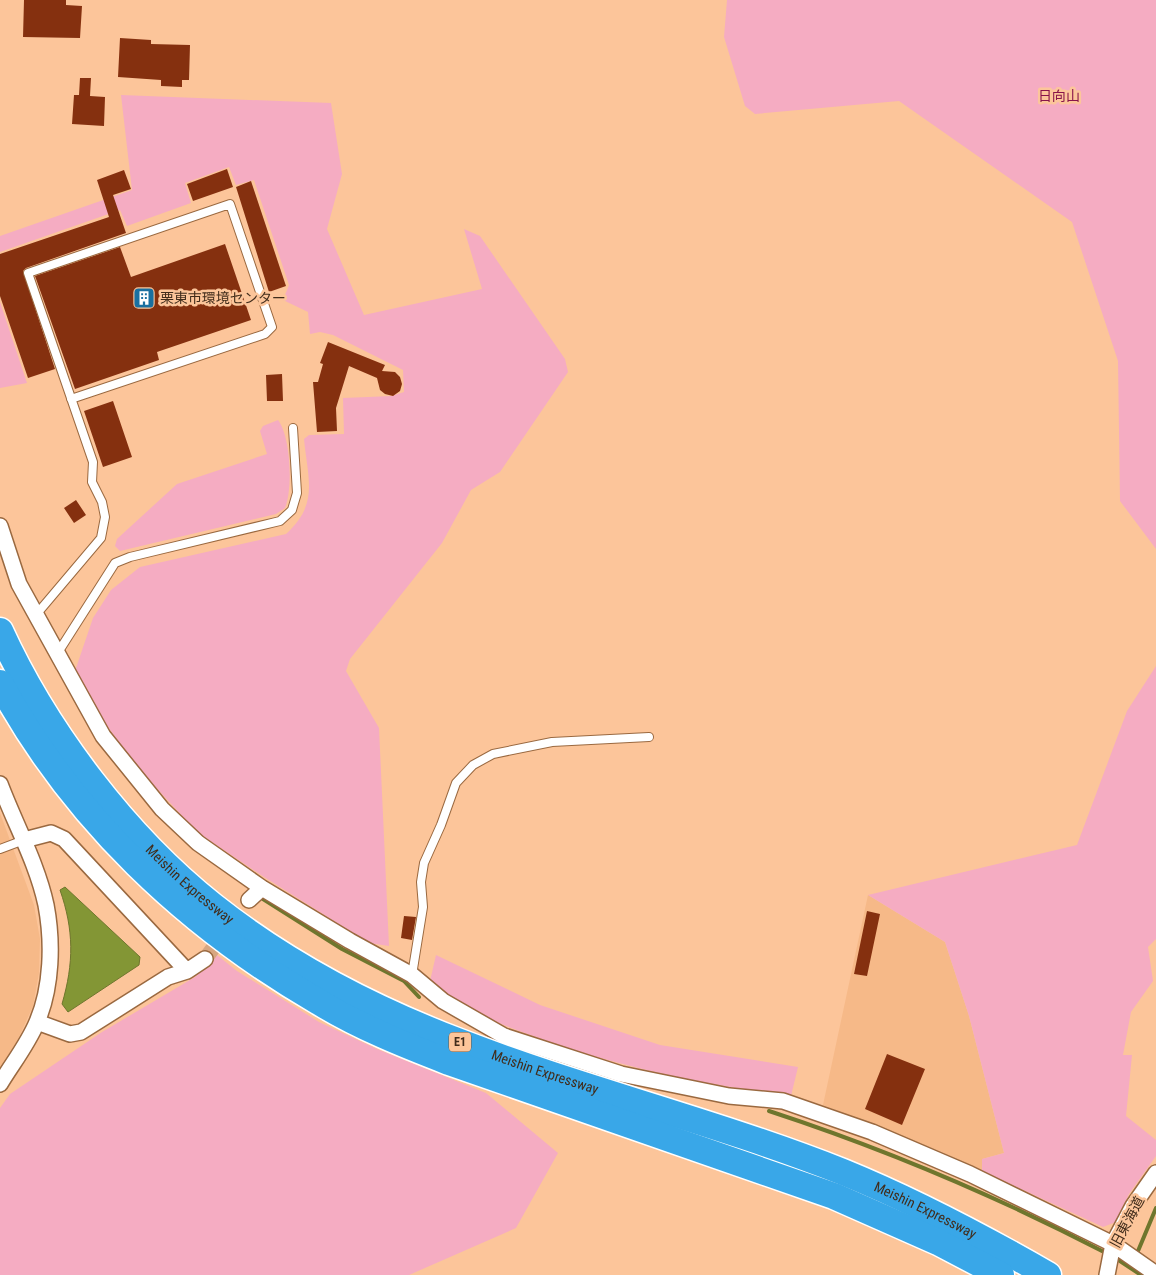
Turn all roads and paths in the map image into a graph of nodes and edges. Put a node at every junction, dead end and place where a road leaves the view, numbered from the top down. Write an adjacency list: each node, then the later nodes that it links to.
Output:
1 (71, 399): 1 (lane); 4 (lane)
2 (292, 428): 6 (lane)
3 (0, 526): 4 (street)
4 (35, 616): 6 (street)
5 (0, 631): 23 (highway, Meishin Expressway / E1)
6 (56, 656): 12 (street)
7 (0, 683): 22 (highway, Meishin Expressway / E1)
8 (649, 738): 16 (lane)
9 (0, 784): 10 (street)
10 (24, 840): 11 (lane); 15 (street); 17 (street)
11 (0, 849)
12 (262, 888): 13 (street); 16 (street)
13 (249, 900)
14 (205, 959): 15 (street)
15 (187, 971): 17 (street)
16 (412, 975): 20 (street)
17 (37, 1022): 18 (street)
18 (0, 1084)
19 (1156, 1173): 20 (street, 旧東海道)
20 (1113, 1244): 21 (street); 24 (street, 旧東海道)
21 (1156, 1274)
22 (1000, 1275)
23 (1048, 1275)
24 (1107, 1275)

